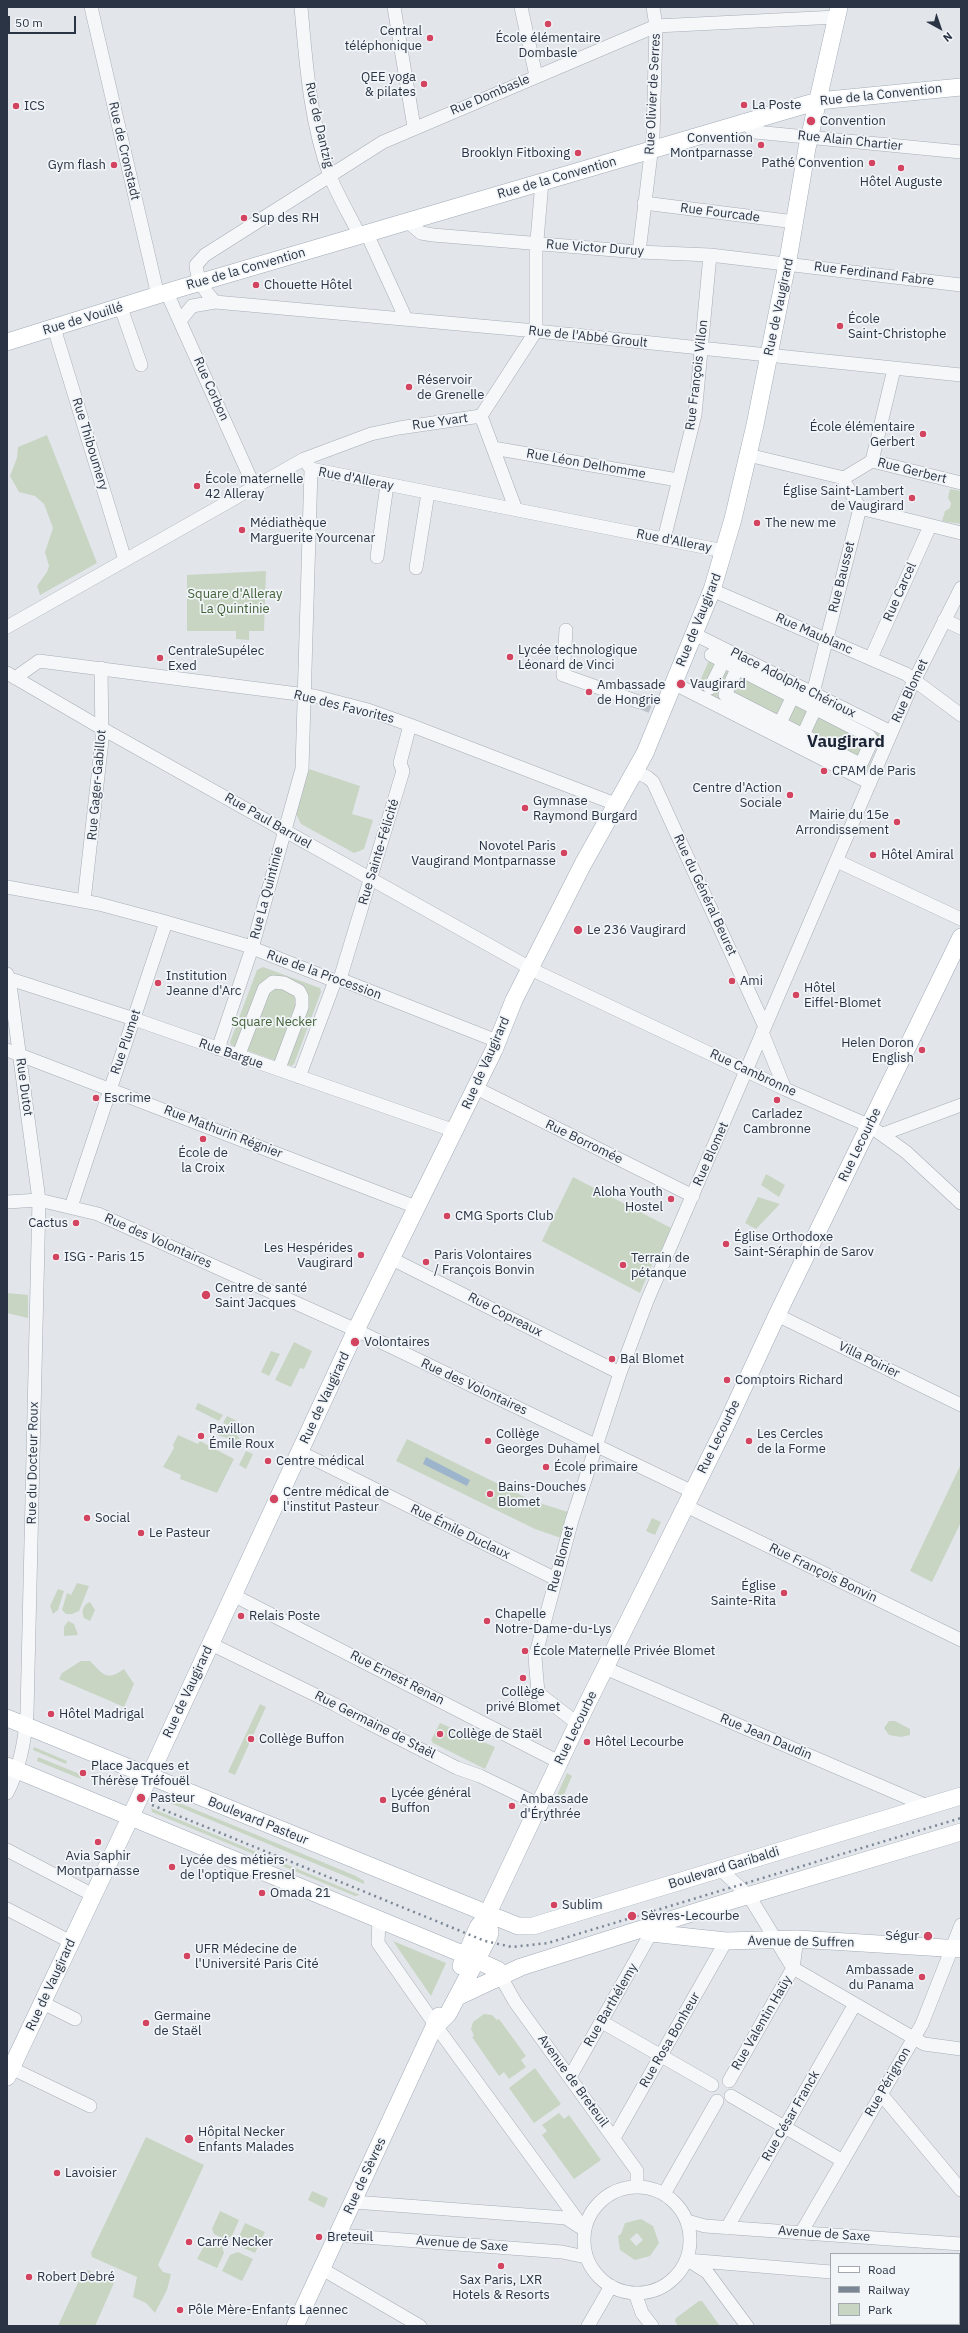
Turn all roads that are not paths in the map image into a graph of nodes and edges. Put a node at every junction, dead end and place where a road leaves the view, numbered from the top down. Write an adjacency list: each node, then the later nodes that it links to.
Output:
1 (91, 7): 28 (street, Rue de Cronstadt)
2 (301, 7): 16 (street, Rue de Dantzig)
3 (394, 7): 12 (street)
4 (521, 7): 8 (street)
5 (653, 7): 7 (street, Rue Olivier de Serres)
6 (838, 12): 7 (street, Rue Dombasle); 10 (main road, Rue de Vaugirard)
7 (656, 26): 8 (street, Rue Dombasle); 14 (street, Rue Olivier de Serres)
8 (536, 76): 12 (street, Rue Dombasle)
9 (961, 87): 10 (main road, Rue de la Convention)
10 (818, 101): 11 (main road, Rue de la Convention); 13 (main road, Rue de Vaugirard)
11 (743, 121): 13 (street, Rue Alain Chartier); 14 (main road, Rue de la Convention)
12 (414, 127): 16 (street, Rue Dombasle)
13 (810, 137): 15 (street, Rue Alain Chartier); 20 (main road, Rue de Vaugirard)
14 (651, 149): 17 (main road, Rue de la Convention); 18 (street, Rue Olivier de Serres)
15 (961, 152)
16 (330, 176): 21 (street, Rue de Dantzig); 26 (street, Rue Dombasle)
17 (542, 182): 19 (main road, Rue de la Convention); 22 (street)
18 (644, 203): 20 (street, Rue Fourcade); 23 (street, Rue Olivier de Serres)
19 (407, 221): 21 (main road, Rue de la Convention); 22 (street, Rue Victor Duruy)
20 (795, 222): 25 (main road, Rue de Vaugirard)
21 (364, 235): 26 (main road, Rue de la Convention); 31 (street, Rue de Dantzig)
22 (538, 244): 23 (street, Rue Victor Duruy); 34 (street)
23 (639, 252): 24 (street, Rue Victor Duruy)
24 (710, 255): 25 (street, Rue Victor Duruy); 36 (street, Rue François Villon)
25 (787, 264): 27 (street, Rue Ferdinand Fabre); 37 (main road, Rue de Vaugirard)
26 (201, 282): 28 (main road, Rue de la Convention); 29 (street)
27 (961, 285)
28 (162, 294): 30 (main road, Rue de Vouillé); 32 (street, Rue Corbon)
29 (215, 302): 31 (street, Rue de l'Abbé Groult); 32 (street, Rue de l'Abbé Groult)
30 (121, 308): 33 (main road, Rue de Vouillé); 38 (street)
31 (406, 319): 34 (street, Rue de l'Abbé Groult)
32 (180, 321): 50 (street, Rue Corbon)
33 (54, 328): 35 (main road, Rue de Vouillé); 59 (street, Rue Thiboumery)
34 (536, 331): 36 (street, Rue de l'Abbé Groult); 41 (street)
35 (7, 342)
36 (700, 348): 37 (street, Rue de l'Abbé Groult); 47 (street, Rue François Villon)
37 (769, 355): 39 (street, Rue de l'Abbé Groult); 43 (main road, Rue de Vaugirard)
38 (141, 365)
39 (894, 369): 40 (street, Rue de l'Abbé Groult); 44 (street)
40 (961, 375)
41 (481, 416): 42 (street, Rue Yvart); 45 (street, Rue Yvart)
42 (493, 448): 47 (street, Rue Léon Delhomme); 53 (street, Rue Yvart)
43 (748, 455): 46 (street); 57 (main road, Rue de Vaugirard)
44 (872, 461): 46 (street, Rue Gerbert); 48 (street, Rue Gerbert)
45 (307, 464): 49 (street, Rue d'Alleray); 50 (street, Rue d'Alleray); 77 (street, Rue La Quintinie)
46 (844, 478): 52 (street)
47 (678, 480): 56 (street, Rue François Villon)
48 (961, 483)
49 (387, 485): 51 (street, Rue d'Alleray); 58 (street)
50 (254, 486): 59 (street, Rue d'Alleray)
51 (428, 493): 53 (street, Rue d'Alleray); 60 (street)
52 (860, 508): 54 (street); 68 (street, Rue Bausset)
53 (516, 510): 56 (street, Rue d'Alleray)
54 (930, 526): 55 (street); 70 (street, Rue Carcel)
55 (961, 534)
56 (664, 539): 57 (street, Rue d'Alleray)
57 (724, 551): 62 (main road, Rue de Vaugirard)
58 (377, 557)
59 (126, 560): 64 (street, Rue d'Alleray)
60 (416, 568)
61 (961, 588): 63 (street, Rue Blomet)
62 (712, 590): 67 (main road, Rue de Vaugirard); 68 (street, Rue Maublanc)
63 (944, 620): 65 (street); 75 (street, Rue Blomet)
64 (7, 627)
65 (961, 628)
66 (566, 630): 80 (street)
67 (694, 634): 76 (main road, Rue de Vaugirard); 79 (street, Place Adolphe Chérioux)
68 (827, 639): 70 (street, Rue Maublanc); 79 (street, Rue Bausset)
69 (711, 655): 71 (street)
70 (871, 658): 75 (street, Rue Maublanc)
71 (723, 662): 73 (street); 78 (street)
72 (101, 668): 74 (street, Rue des Favorites); 77 (street, Rue des Favorites); 84 (street, Rue Gager-Gabillot)
73 (737, 669): 78 (street); 79 (street)
74 (11, 675): 84 (street, Rue Paul Barruel)
75 (914, 679): 82 (street, Rue Maublanc); 86 (street, Rue Blomet)
76 (673, 683): 88 (main road, Rue de Vaugirard); 89 (street)
77 (305, 694): 83 (street, Rue des Favorites); 91 (street, Rue La Quintinie)
78 (725, 695): 85 (street)
79 (803, 697): 81 (street); 85 (street, Rue Bausset); 86 (street, Place Adolphe Chérioux)
80 (639, 702)
81 (815, 709): 85 (street); 87 (street)
82 (961, 715)
83 (410, 725): 90 (street, Rue des Favorites); 93 (street, Rue Sainte-Félicité)
84 (103, 729): 91 (street, Rue Paul Barruel); 95 (street, Rue Gager-Gabillot)
85 (790, 730): 87 (street)
86 (891, 732): 87 (street, Rue Blomet)
87 (877, 756): 89 (street, Rue Blomet)
88 (636, 772): 90 (main road, Rue de Vaugirard); 104 (street, Rue du Général Beuret)
89 (870, 783): 92 (street, Rue Blomet)
90 (618, 805): 100 (main road, Rue de Vaugirard)
91 (284, 830): 93 (street, Rue Paul Barruel); 99 (street, Rue La Quintinie)
92 (837, 860): 96 (street); 104 (street, Rue Blomet)
93 (371, 879): 100 (street, Rue Paul Barruel); 102 (street, Rue Sainte-Félicité)
94 (7, 887): 95 (street, Rue de la Procession)
95 (84, 901): 97 (street, Rue de la Procession)
96 (961, 920)
97 (166, 922): 99 (street, Rue de la Procession); 103 (street, Rue Plumet)
98 (961, 937): 117 (main road, Rue Lecourbe)
99 (252, 948): 102 (street, Rue de la Procession); 106 (street, Rue La Quintinie)
100 (530, 967): 105 (main road, Rue de Vaugirard); 111 (street, Rue Cambronne)
101 (7, 977): 103 (street, Rue Bargue); 109 (street, Rue Dutot)
102 (338, 980): 105 (street, Rue de la Procession); 112 (street, Rue Sainte-Félicité)
103 (134, 1019): 106 (street, Rue Bargue); 115 (street, Rue Plumet)
104 (764, 1029): 111 (street, Rue Blomet); 114 (street, Rue du Général Beuret)
105 (497, 1041): 113 (main road, Rue de Vaugirard)
106 (218, 1049): 112 (street, Rue Bargue)
107 (241, 1049): 110 (street)
108 (7, 1050): 109 (street, Rue Mathurin Régnier)
109 (20, 1055): 115 (street, Rue Mathurin Régnier); 120 (street, Rue Dutot)
110 (281, 1063)
111 (747, 1071): 114 (street, Rue Cambronne); 119 (street, Rue Blomet)
112 (299, 1078): 118 (street, Rue Bargue)
113 (476, 1088): 118 (main road, Rue de Vaugirard); 119 (street, Rue Borromée)
114 (785, 1089): 117 (street, Rue Cambronne)
115 (110, 1090): 123 (street, Rue Plumet); 124 (street, Rue Mathurin Régnier)
116 (961, 1105): 117 (street)
117 (877, 1130): 122 (street, Rue Cambronne); 126 (main road, Rue Lecourbe)
118 (455, 1131): 124 (main road, Rue de Vaugirard)
119 (693, 1196): 128 (street, Rue Blomet)
120 (39, 1200): 121 (street, Rue des Volontaires); 123 (street, Rue des Volontaires); 140 (street, Rue du Docteur Roux)
121 (7, 1202)
122 (961, 1203)
123 (71, 1207): 127 (street, Rue des Volontaires)
124 (416, 1207): 125 (main road, Rue de Vaugirard)
125 (390, 1258): 127 (main road, Rue de Vaugirard); 128 (street, Rue Copreaux)
126 (777, 1315): 129 (street, Villa Poirier); 132 (main road, Rue Lecourbe)
127 (356, 1330): 130 (street, Rue des Volontaires); 131 (main road, Rue de Vaugirard)
128 (620, 1373): 130 (street, Rue Blomet)
129 (961, 1405)
130 (595, 1444): 132 (street, Rue des Volontaires); 133 (street, Rue Blomet)
131 (300, 1452): 133 (street, Rue Émile Duclaux); 134 (main road, Rue de Vaugirard)
132 (689, 1499): 135 (street, Rue François Bonvin); 137 (main road, Rue Lecourbe)
133 (556, 1579): 139 (street, Rue Blomet)
134 (233, 1595): 136 (main road, Rue de Vaugirard); 141 (street, Rue Ernest Renan)
135 (961, 1640)
136 (210, 1644): 143 (main road, Rue de Vaugirard); 146 (street, Rue Germaine de Staël)
137 (606, 1668): 139 (main road, Rue Lecourbe); 147 (street, Rue Jean Daudin)
138 (7, 1718): 140 (main road, Boulevard Pasteur)
139 (578, 1724): 141 (main road, Rue Lecourbe)
140 (26, 1726): 142 (street); 143 (main road, Boulevard Pasteur)
141 (560, 1762): 146 (main road, Rue Lecourbe)
142 (12, 1768): 144 (street); 148 (main road)
143 (149, 1776): 148 (main road, Rue de Vaugirard); 155 (main road, Boulevard Pasteur)
144 (7, 1793)
145 (961, 1796): 147 (main road, Boulevard Garibaldi)
146 (540, 1805): 155 (main road, Rue Lecourbe)
147 (927, 1806): 151 (main road, Boulevard Garibaldi)
148 (130, 1818): 152 (main road, Rue de Vaugirard); 156 (main road)
149 (961, 1832): 153 (main road)
150 (7, 1850): 152 (street)
151 (720, 1869): 153 (street); 155 (main road, Boulevard Garibaldi)
152 (93, 1895): 162 (main road, Rue de Vaugirard)
153 (749, 1896): 158 (main road); 159 (street)
154 (7, 1909): 162 (street)
155 (487, 1915): 164 (main road, Rue de Sèvres); 164 (main road, Rue de Sèvres)
156 (379, 1919): 164 (main road); 172 (street)
157 (961, 1925): 163 (street, Rue Pérignon)
158 (647, 1931): 160 (main road, Avenue de Suffren); 166 (main road); 171 (street, Rue Barthélemy)
159 (774, 1939): 160 (main road, Avenue de Suffren); 161 (main road, Avenue de Suffren); 165 (street)
160 (726, 1940): 175 (street, Rue Rosa Bonheur)
161 (797, 1940): 163 (main road, Avenue de Suffren); 165 (street, Rue Valentin Haüy)
162 (71, 1942): 168 (main road, Rue de Vaugirard)
163 (956, 1949): 173 (street, Rue Pérignon)
164 (471, 1958): 166 (main road); 167 (main road, Rue de Sèvres); 172 (main road, Rue de Sèvres)
165 (793, 1968): 169 (street); 178 (street, Rue Valentin Haüy)
166 (501, 1977): 167 (main road); 177 (street, Avenue de Breteuil)
167 (457, 1997): 172 (main road, Rue de Sèvres)
168 (43, 2003): 170 (street); 176 (main road, Rue de Vaugirard)
169 (855, 2004): 173 (street); 184 (street, Rue César Franck)
170 (75, 2019)
171 (602, 2022): 175 (street); 177 (street, Rue Barthélemy)
172 (436, 2026): 190 (street); 191 (main road, Rue de Sèvres)
173 (914, 2038): 174 (street); 180 (street, Rue Pérignon)
174 (961, 2049)
175 (661, 2056): 179 (street); 185 (street, Rue Rosa Bonheur)
176 (11, 2063): 183 (street)
177 (570, 2077): 185 (street, Avenue de Breteuil)
178 (729, 2081): 179 (street); 181 (street)
179 (712, 2085): 182 (street)
180 (881, 2094): 186 (street, Rue Pérignon); 188 (street)
181 (731, 2096): 182 (street); 184 (street)
182 (717, 2101): 189 (street)
183 (90, 2106)
184 (784, 2127): 186 (street); 194 (street, Rue César Franck)
185 (614, 2138): 187 (street, Avenue de Breteuil)
186 (843, 2161): 196 (street, Rue Pérignon)
187 (637, 2187): 189 (street); 195 (street)
188 (961, 2190)
189 (664, 2194): 193 (street)
190 (561, 2196): 192 (street); 195 (street)
191 (354, 2202): 192 (street); 197 (main road, Rue de Sèvres)
192 (548, 2216): 195 (street)
193 (687, 2221): 194 (street, Avenue de Saxe); 200 (street)
194 (728, 2228): 196 (street, Avenue de Saxe)
195 (584, 2229): 199 (street)
196 (801, 2233): 198 (street, Avenue de Saxe)
197 (338, 2235): 199 (street, Avenue de Saxe); 202 (main road, Rue de Sèvres)
198 (961, 2244)
199 (586, 2257): 205 (street)
200 (687, 2260): 201 (street); 204 (street); 206 (street)
201 (724, 2264): 203 (street); 204 (street)
202 (322, 2269): 207 (main road, Rue de Sèvres); 208 (street)
203 (830, 2272)
204 (716, 2283): 211 (street)
205 (611, 2286): 206 (street); 209 (street)
206 (635, 2293): 210 (street)
207 (295, 2326)
208 (420, 2326)
209 (588, 2326)
210 (652, 2326)
211 (747, 2326)

